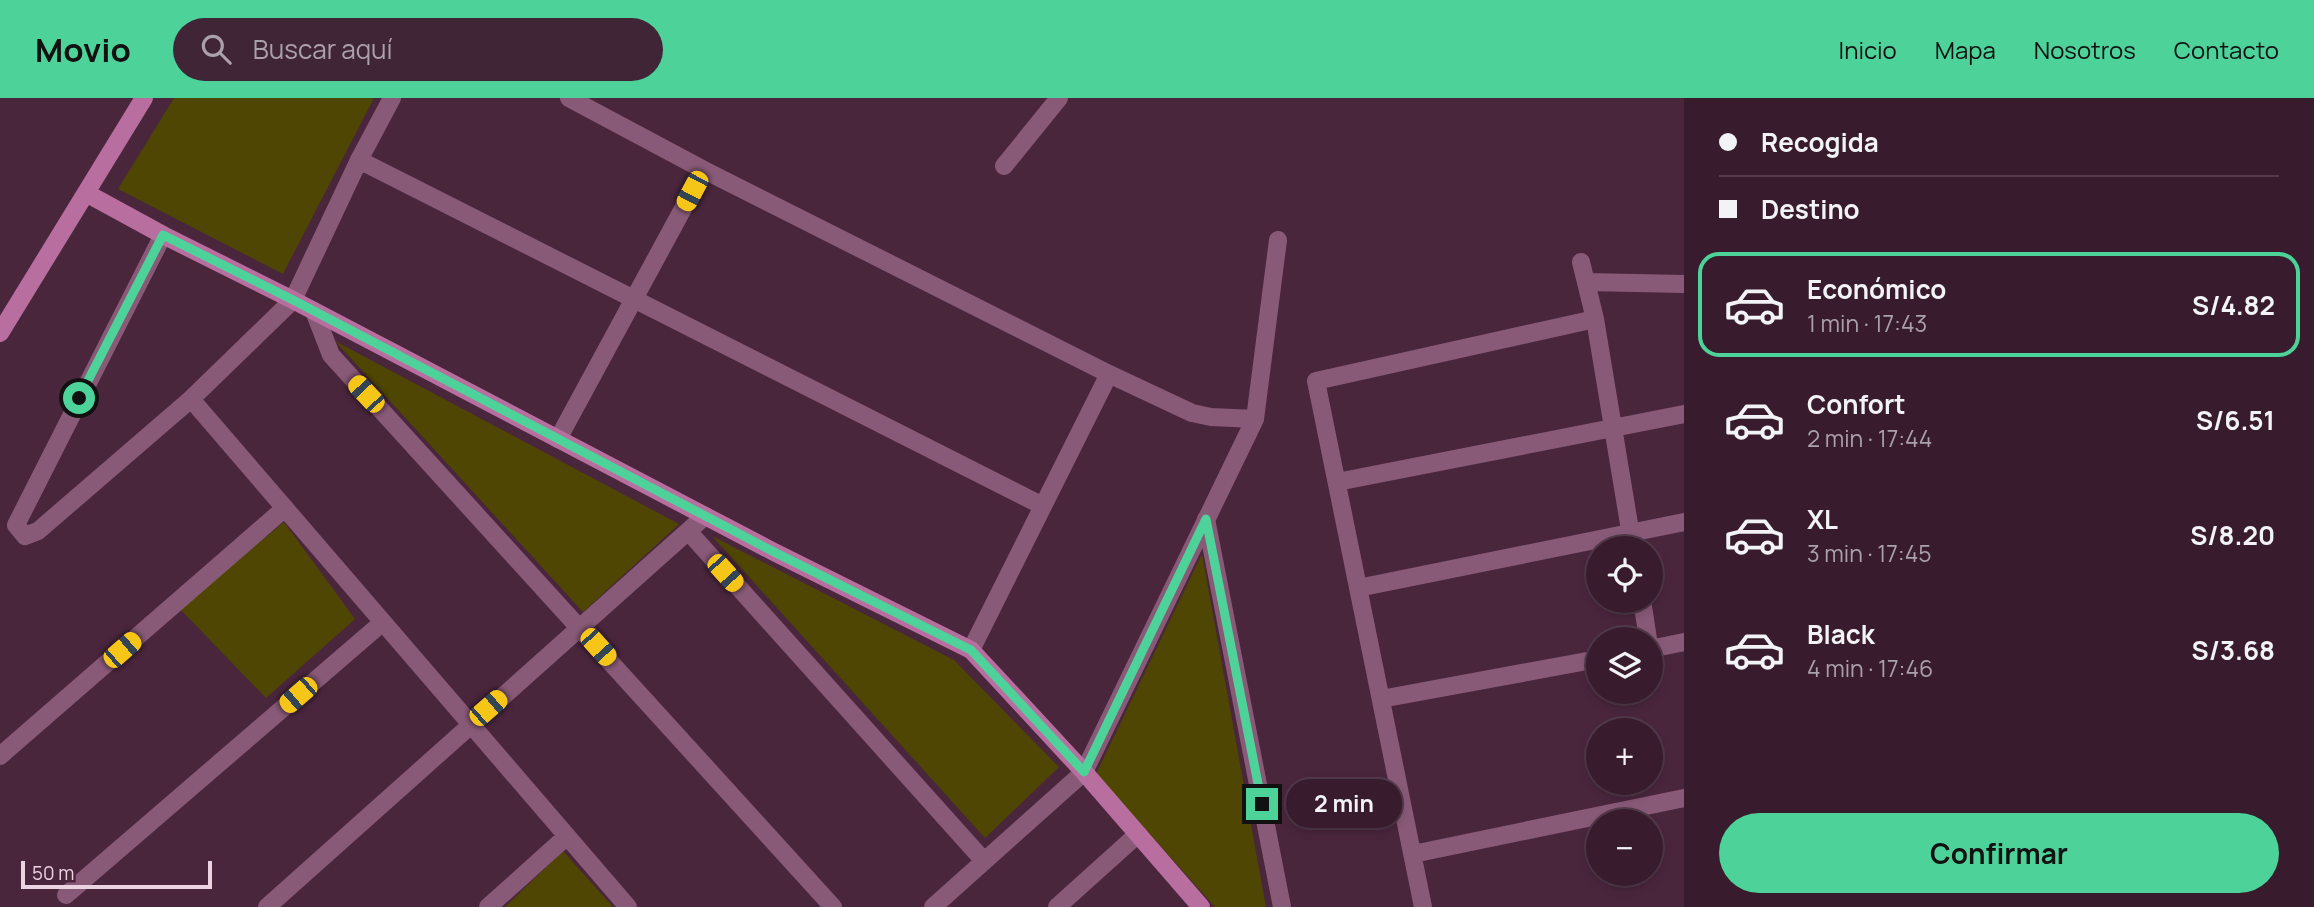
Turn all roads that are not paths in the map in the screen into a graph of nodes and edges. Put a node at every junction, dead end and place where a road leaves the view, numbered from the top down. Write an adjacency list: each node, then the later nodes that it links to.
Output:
1 (144, 98): 8 (street)
2 (392, 98): 5 (street)
3 (569, 98): 7 (street)
4 (1059, 98): 6 (street)
5 (359, 160): 14 (street); 15 (street)
6 (1004, 166)
7 (704, 170): 14 (street); 19 (street)
8 (86, 193): 9 (street); 18 (street)
9 (163, 235): 15 (street); 20 (street)
10 (1278, 240): 22 (street)
11 (1581, 262): 12 (street)
12 (1586, 282): 13 (street); 17 (street)
13 (1684, 284)
14 (634, 298): 24 (street); 26 (street)
15 (293, 300): 16 (street); 20 (street)
16 (314, 311): 24 (street); 37 (street)
17 (1595, 318): 23 (street); 25 (street)
18 (0, 333)
19 (1109, 374): 22 (street); 26 (street)
20 (191, 399): 27 (street)
21 (1684, 414): 23 (street)
22 (1255, 419): 29 (street)
23 (1613, 428): 25 (street); 32 (street)
24 (558, 439): 28 (street)
25 (1337, 482): 35 (street)
26 (1043, 506): 40 (street)
27 (285, 509): 36 (street); 44 (street)
28 (705, 516): 31 (street); 40 (street)
29 (1206, 519): 45 (street); 59 (street)
30 (1684, 523): 33 (street)
31 (688, 531): 37 (street); 50 (street)
32 (1631, 536)
33 (1644, 536)
34 (1586, 548): 35 (street)
35 (1359, 589): 42 (street)
36 (383, 622): 43 (street); 51 (street)
37 (580, 627): 43 (street); 55 (street)
38 (1684, 642): 39 (street)
39 (1663, 646)
40 (971, 650): 45 (street)
41 (1586, 661): 42 (street)
42 (1381, 699): 49 (street)
43 (470, 724): 48 (street); 52 (street)
44 (0, 756)
45 (1084, 772): 47 (street); 50 (street)
46 (1684, 798): 49 (street)
47 (1138, 835): 57 (street); 58 (street)
48 (567, 836): 53 (street); 54 (street)
49 (1413, 854): 60 (street)
50 (984, 862): 56 (street)
51 (66, 895)
52 (267, 907)
53 (488, 907)
54 (628, 907)
55 (833, 907)
56 (933, 907)
57 (1057, 907)
58 (1201, 907)
59 (1282, 907)
60 (1423, 907)

